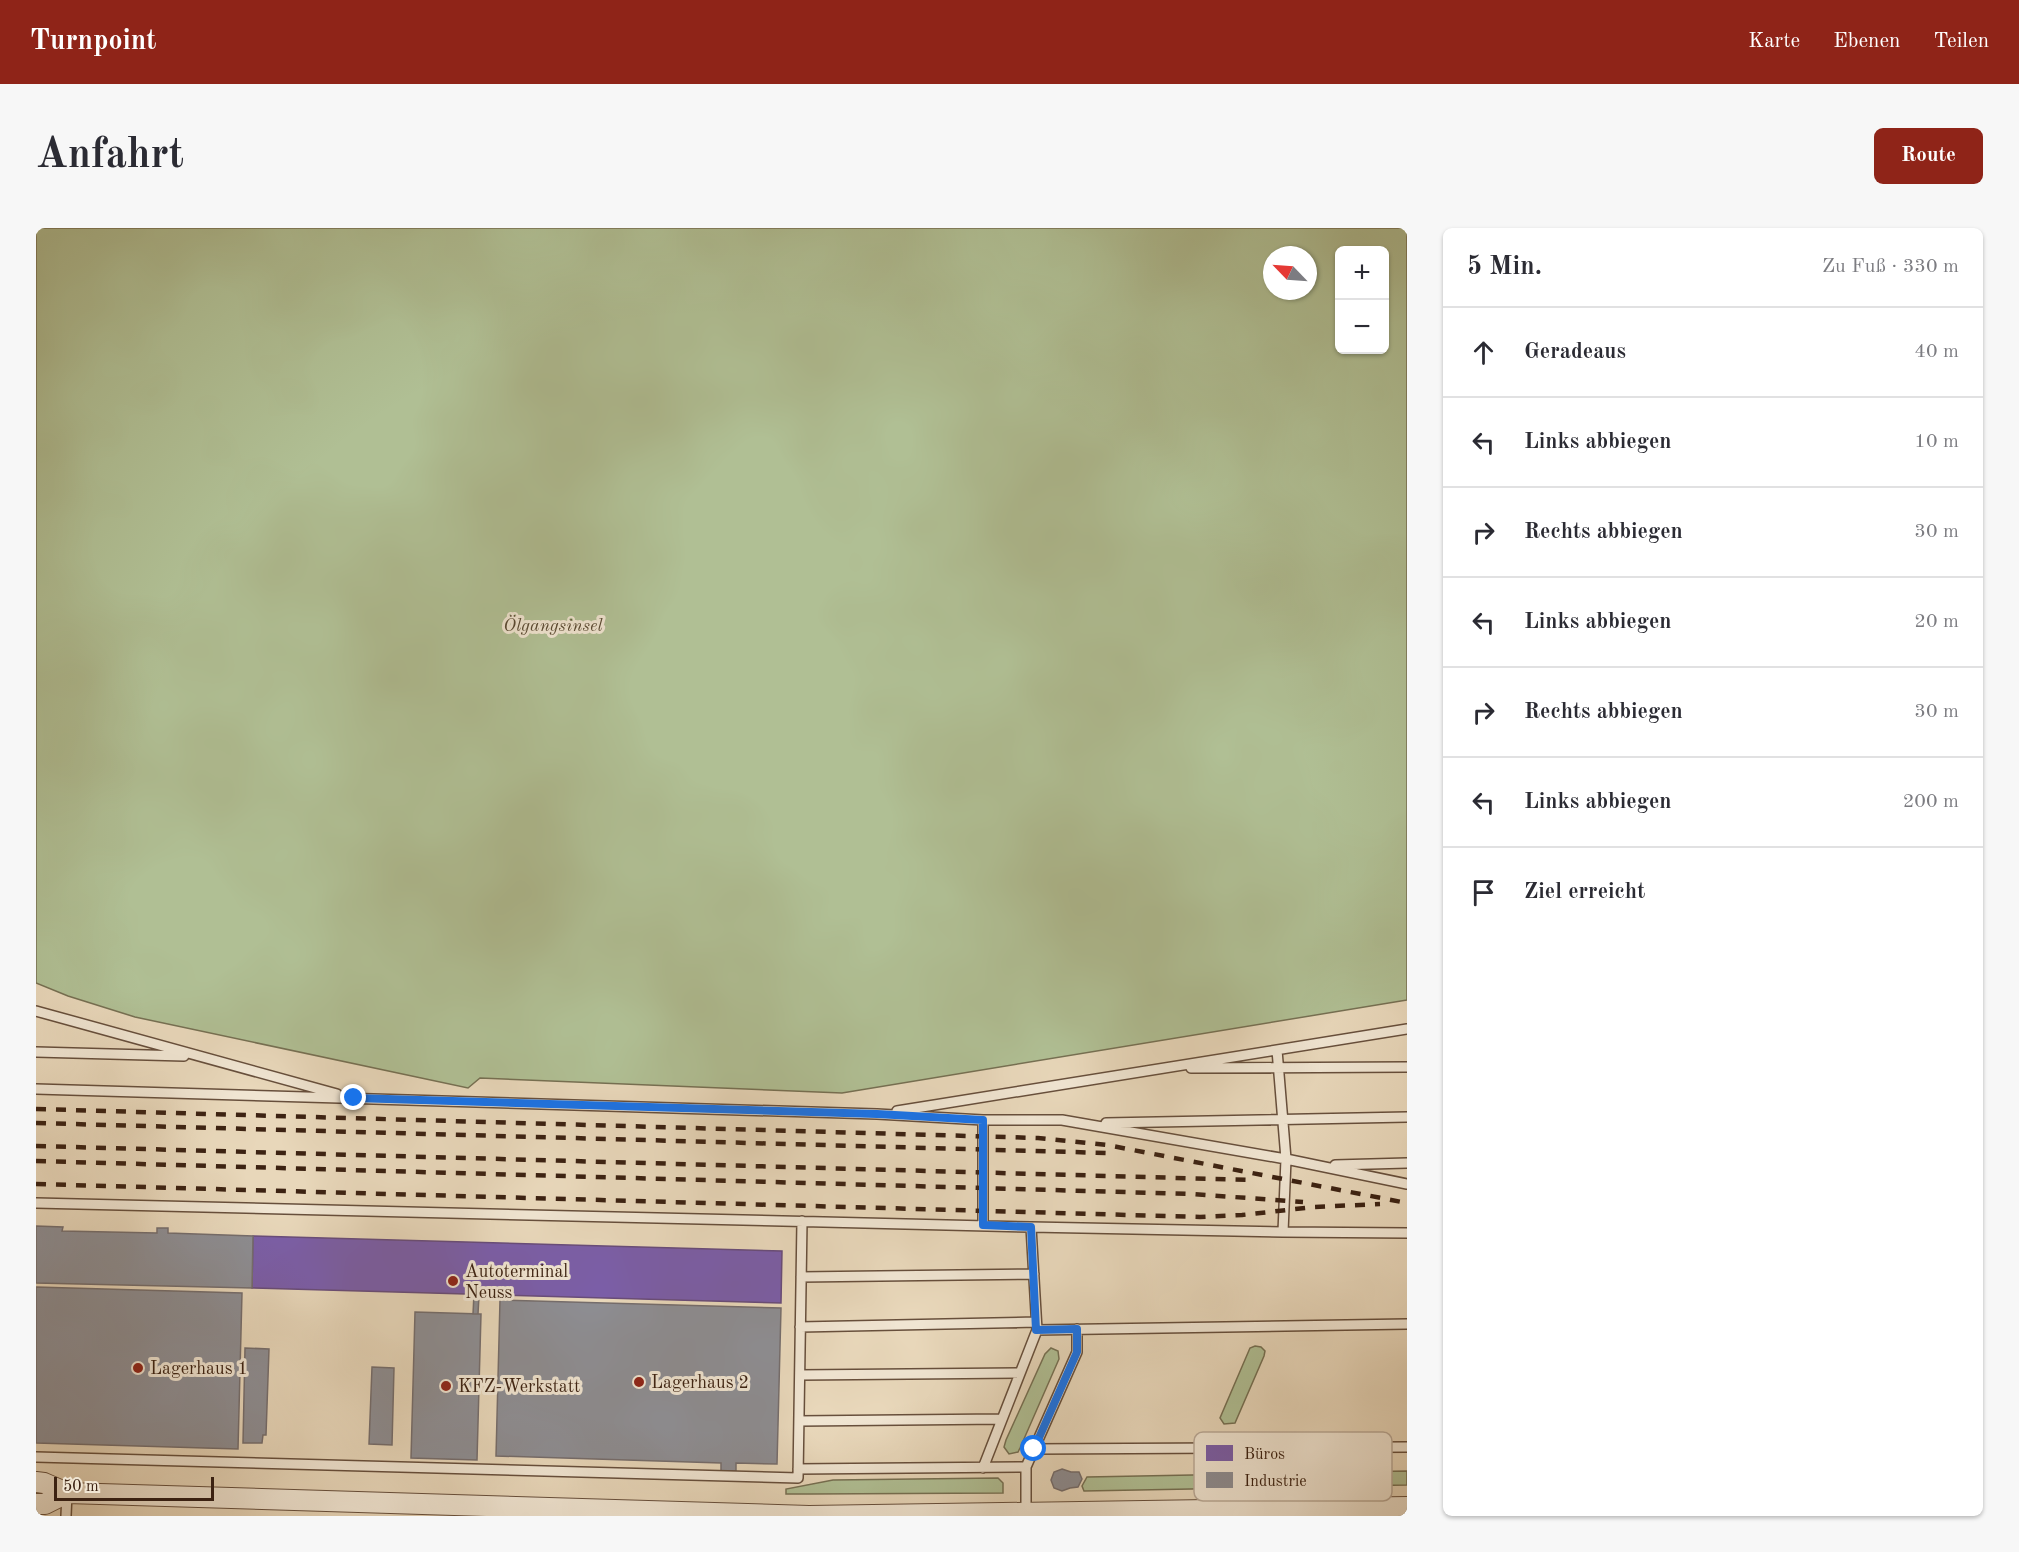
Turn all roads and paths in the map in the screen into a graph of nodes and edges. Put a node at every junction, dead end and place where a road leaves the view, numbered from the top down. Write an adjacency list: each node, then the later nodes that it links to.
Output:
1 (36, 1011): 5 (lane)
2 (1407, 1029): 3 (lane)
3 (1277, 1050): 7 (lane); 8 (lane)
4 (36, 1052): 5 (lane)
5 (199, 1057): 10 (lane)
6 (1407, 1067): 8 (lane)
7 (1162, 1068): 8 (lane); 11 (lane)
8 (1279, 1068): 14 (lane)
9 (36, 1089): 10 (lane)
10 (354, 1098): 11 (lane)
11 (877, 1114): 13 (lane)
12 (1407, 1117): 14 (lane)
13 (983, 1120): 15 (lane); 22 (lane)
14 (1283, 1120): 15 (lane); 16 (lane)
15 (1083, 1124): 16 (lane)
16 (1286, 1159): 18 (lane); 24 (lane)
17 (1407, 1163): 18 (lane)
18 (1317, 1165): 19 (lane)
19 (1407, 1184)
20 (36, 1203): 21 (lane)
21 (802, 1221): 22 (lane); 27 (lane)
22 (983, 1225): 23 (lane)
23 (1031, 1227): 24 (lane); 26 (lane)
24 (1283, 1232): 25 (lane)
25 (1407, 1233)
26 (1034, 1274): 27 (lane); 29 (lane)
27 (801, 1277): 30 (lane)
28 (1407, 1324): 31 (lane)
29 (1036, 1326): 30 (lane); 31 (lane); 32 (lane)
30 (800, 1327): 33 (lane)
31 (1077, 1329): 39 (lane)
32 (1020, 1372): 33 (lane); 34 (lane)
33 (800, 1375): 35 (lane)
34 (1002, 1419): 35 (lane); 42 (lane)
35 (799, 1421): 43 (lane)
36 (1392, 1447): 37 (lane)
37 (1407, 1447)
38 (1194, 1448): 39 (lane)
39 (1034, 1449): 41 (lane)
40 (36, 1457): 43 (lane)
41 (1026, 1467): 42 (lane); 48 (lane)
42 (983, 1468): 43 (lane)
43 (798, 1469)
44 (36, 1482): 45 (street)
45 (67, 1492): 46 (street); 50 (street); 51 (lane)
46 (36, 1504)
47 (1407, 1507): 49 (street)
48 (1026, 1513): 49 (street); 50 (street)
49 (1179, 1513)
50 (975, 1515)
51 (66, 1516)

